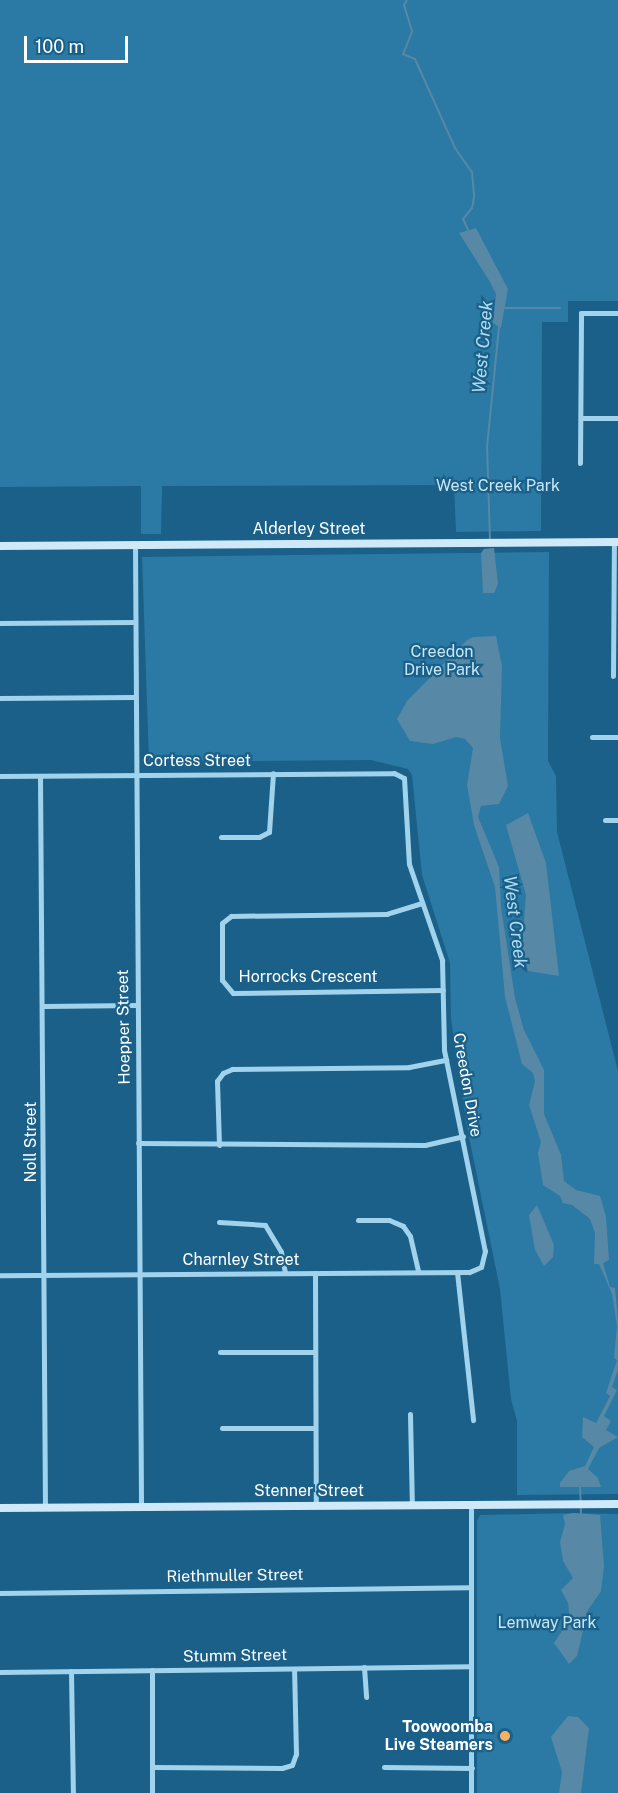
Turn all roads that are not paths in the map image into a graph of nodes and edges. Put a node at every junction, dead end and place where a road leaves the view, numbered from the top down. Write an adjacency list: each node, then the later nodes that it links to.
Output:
1 (618, 313): 2 (street)
2 (582, 418): 3 (street); 4 (street)
3 (618, 418)
4 (580, 463)
5 (616, 542): 7 (main road, Alderley Street); 10 (street)
6 (0, 546): 7 (main road, Alderley Street)
7 (135, 546): 8 (street, Hoepper Street)
8 (135, 622): 9 (street); 12 (street, Hoepper Street)
9 (0, 624)
10 (616, 648): 11 (street)
11 (614, 676)
12 (135, 696): 13 (street); 18 (street, Hoepper Street)
13 (0, 698)
14 (592, 737): 15 (street)
15 (618, 737)
16 (394, 772): 17 (street, Cortess Street); 24 (street, Creedon Drive)
17 (273, 773): 18 (street, Cortess Street); 23 (street)
18 (135, 774): 20 (street, Cortess Street); 26 (street, Hoepper Street)
19 (0, 776): 20 (street, Cortess Street)
20 (40, 776): 27 (street, Noll Street)
21 (605, 820): 22 (street)
22 (618, 820)
23 (220, 837)
24 (422, 903): 25 (street, Creedon Drive); 25 (street, Horrocks Crescent)
25 (442, 990): 28 (street, Creedon Drive)
26 (137, 1005): 27 (street); 30 (street, Hoepper Street)
27 (44, 1006): 41 (street, Noll Street)
28 (446, 1060): 29 (street, Creedon Drive); 31 (street)
29 (462, 1137): 31 (street); 34 (street, Creedon Drive)
30 (138, 1143): 31 (street); 39 (street, Hoepper Street)
31 (219, 1145)
32 (358, 1220): 35 (street)
33 (219, 1222): 37 (street)
34 (481, 1267): 36 (street, Charnley Street)
35 (418, 1272): 36 (street, Charnley Street); 38 (street, Charnley Street)
36 (458, 1272): 45 (street)
37 (285, 1273): 38 (street, Charnley Street); 39 (street, Charnley Street)
38 (315, 1273): 43 (street)
39 (139, 1274): 41 (street, Charnley Street); 52 (street, Hoepper Street)
40 (0, 1275): 41 (street, Charnley Street)
41 (44, 1275): 54 (street, Noll Street)
42 (220, 1352): 43 (street)
43 (315, 1352): 47 (street)
44 (410, 1414): 51 (street)
45 (472, 1420)
46 (222, 1428): 47 (street)
47 (315, 1428): 50 (street)
48 (618, 1504): 49 (main road, Stenner Street)
49 (471, 1505): 51 (main road, Stenner Street); 55 (street)
50 (316, 1506): 51 (main road, Stenner Street); 52 (main road, Stenner Street)
51 (412, 1506)
52 (141, 1507): 54 (main road, Stenner Street)
53 (0, 1508): 54 (main road, Stenner Street)
54 (45, 1508)
55 (470, 1587): 56 (street, Riethmuller Street); 57 (street)
56 (0, 1593)
57 (471, 1666): 58 (street, Stumm Street); 66 (street)
58 (364, 1667): 59 (street, Stumm Street); 63 (street)
59 (294, 1669): 60 (street, Stumm Street); 64 (street)
60 (152, 1670): 61 (street, Stumm Street); 64 (street)
61 (71, 1671): 62 (street, Stumm Street); 67 (street)
62 (0, 1672)
63 (366, 1697)
64 (153, 1767): 68 (street)
65 (384, 1767): 66 (street)
66 (471, 1768): 69 (street)
67 (73, 1793)
68 (153, 1793)
69 (471, 1793)

